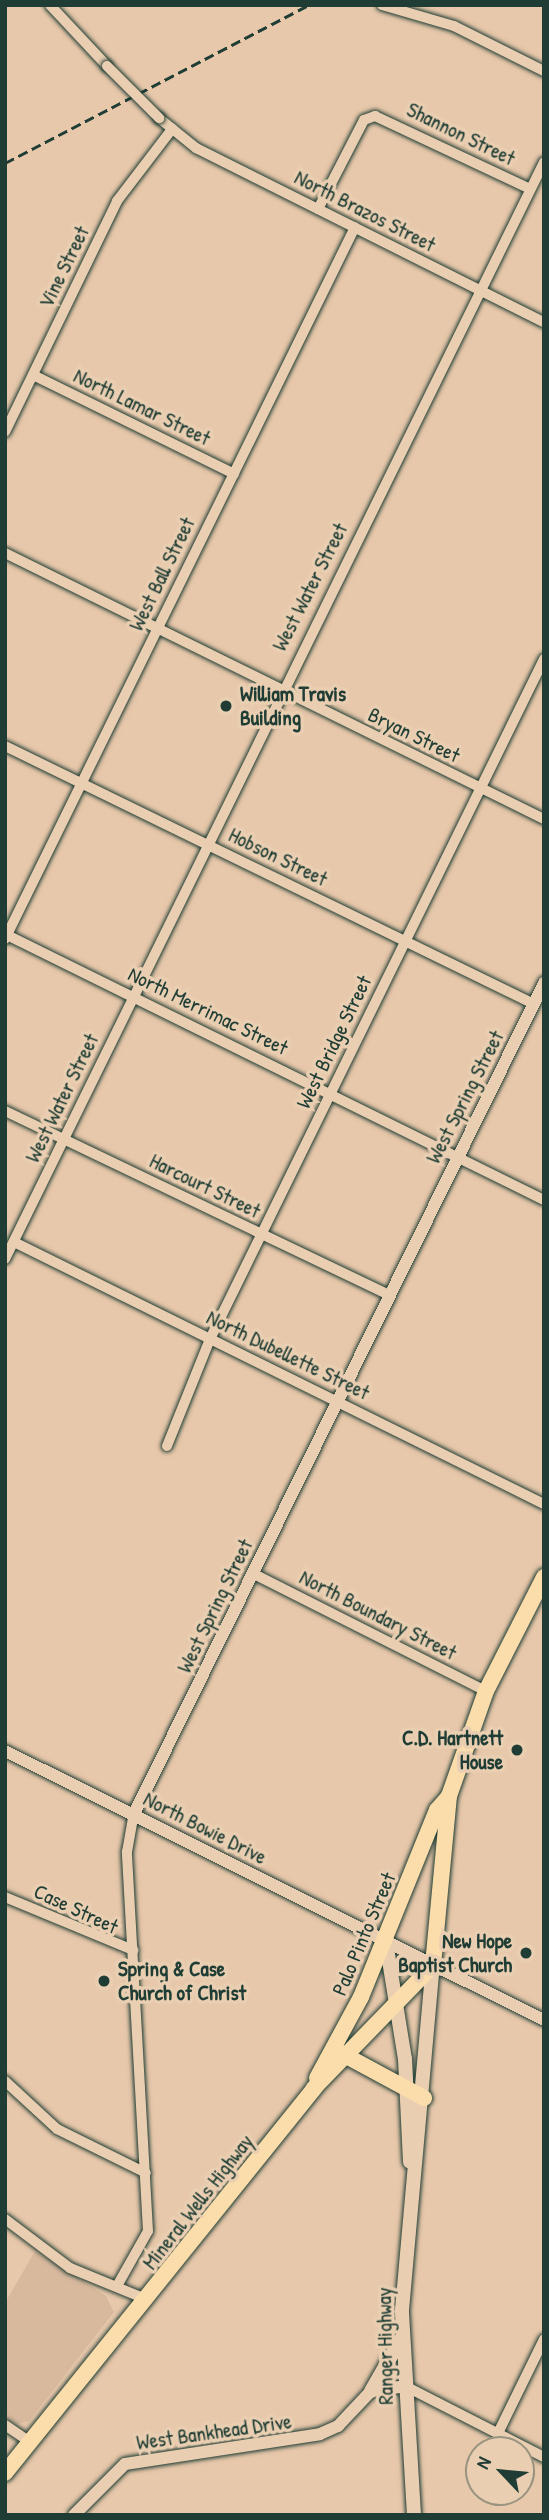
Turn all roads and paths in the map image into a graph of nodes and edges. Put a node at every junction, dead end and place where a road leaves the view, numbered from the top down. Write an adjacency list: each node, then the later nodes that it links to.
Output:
1 (51, 5): 4 (street, North Brazos Street, bridge)
2 (382, 5): 3 (street)
3 (544, 71)
4 (172, 129): 7 (street, North Brazos Street); 11 (street, Vine Street)
5 (544, 162): 6 (street, West Water Street)
6 (530, 189): 7 (street, Shannon Street); 9 (street, West Water Street)
7 (318, 209): 8 (street, North Brazos Street)
8 (355, 227): 9 (street, North Brazos Street); 13 (street, West Ball Street)
9 (481, 290): 10 (street, North Brazos Street); 17 (street, West Water Street)
10 (544, 322)
11 (33, 375): 12 (street, Vine Street); 13 (street, North Lamar Street)
12 (5, 432)
13 (234, 474): 15 (street, West Ball Street)
14 (5, 553): 15 (street, Bryan Street)
15 (157, 629): 17 (street, Bryan Street); 19 (street, West Ball Street)
16 (544, 659): 20 (street, West Bridge Street)
17 (280, 690): 20 (street, Bryan Street); 22 (street, West Water Street)
18 (5, 746): 19 (street, Hobson Street)
19 (82, 783): 22 (street, Hobson Street); 23 (street, West Ball Street)
20 (480, 789): 21 (street, Bryan Street); 24 (street, West Bridge Street)
21 (544, 819)
22 (205, 842): 24 (street, Hobson Street); 26 (street, West Water Street)
23 (6, 936): 26 (street, North Merrimac Street)
24 (406, 941): 27 (street, Hobson Street); 28 (street, West Bridge Street)
25 (544, 983): 27 (street, West Spring Street)
26 (132, 996): 28 (street, North Merrimac Street); 30 (street, West Water Street)
27 (534, 1004): 31 (street, West Spring Street)
28 (330, 1092): 31 (street, North Merrimac Street); 33 (street, West Bridge Street)
29 (5, 1111): 30 (street, Harcourt Street)
30 (63, 1138): 33 (street, Harcourt Street); 34 (street, West Water Street)
31 (457, 1156): 32 (street, North Merrimac Street); 36 (street, West Spring Street)
32 (544, 1200)
33 (261, 1235): 36 (street, Harcourt Street); 37 (street, West Bridge Street)
34 (14, 1242): 35 (street, West Water Street); 37 (street, North Dubellette Street)
35 (5, 1259)
36 (389, 1295): 38 (street, West Spring Street)
37 (209, 1339): 38 (street, North Dubellette Street); 39 (street, West Bridge Street)
38 (337, 1400): 40 (street, North Dubellette Street); 41 (street, West Spring Street)
39 (167, 1446)
40 (544, 1504)
41 (252, 1573): 43 (street, North Boundary Street); 45 (street, West Spring Street)
42 (544, 1577): 43 (main road, Palo Pinto Street)
43 (486, 1691): 46 (main road, Palo Pinto Street)
44 (5, 1751): 45 (street, North Bowie Drive)
45 (134, 1814): 48 (street, North Bowie Drive); 49 (street, West Spring Street)
46 (436, 1841): 48 (main road, Palo Pinto Street); 50 (main road, Palo Pinto Street)
47 (5, 1897): 49 (street, Case Street)
48 (386, 1942): 50 (street, North Bowie Drive); 51 (main road, Ranger Highway); 53 (main road, Palo Pinto Street)
49 (133, 1950): 57 (street, West Spring Street)
50 (433, 1965): 51 (main road, Mineral Wells Highway); 52 (street, North Bowie Drive); 56 (main road, Ranger Highway)
51 (397, 2007): 53 (main road, Mineral Wells Highway); 55 (main road, Ranger Highway)
52 (544, 2020)
53 (339, 2052): 55 (main road); 61 (main road, Mineral Wells Highway)
54 (5, 2081): 57 (street)
55 (408, 2090): 56 (main road); 58 (main road, Ranger Highway)
56 (424, 2098): 58 (main road, Ranger Highway)
57 (146, 2173): 60 (street, West Spring Street)
58 (411, 2177): 62 (main road, Ranger Highway)
59 (5, 2219): 60 (street)
60 (117, 2286): 61 (street)
61 (149, 2300): 68 (main road, Mineral Wells Highway)
62 (403, 2335): 64 (main road, Ranger Highway); 65 (main road)
63 (544, 2339): 67 (street)
64 (405, 2386): 65 (street); 67 (street); 72 (main road, Ranger Highway)
65 (372, 2391): 71 (street, West Bankhead Drive)
66 (5, 2425): 68 (street)
67 (500, 2429): 69 (street)
68 (30, 2442): 70 (main road, Mineral Wells Highway)
69 (544, 2456)
70 (5, 2473)
71 (74, 2515)
72 (414, 2515)

